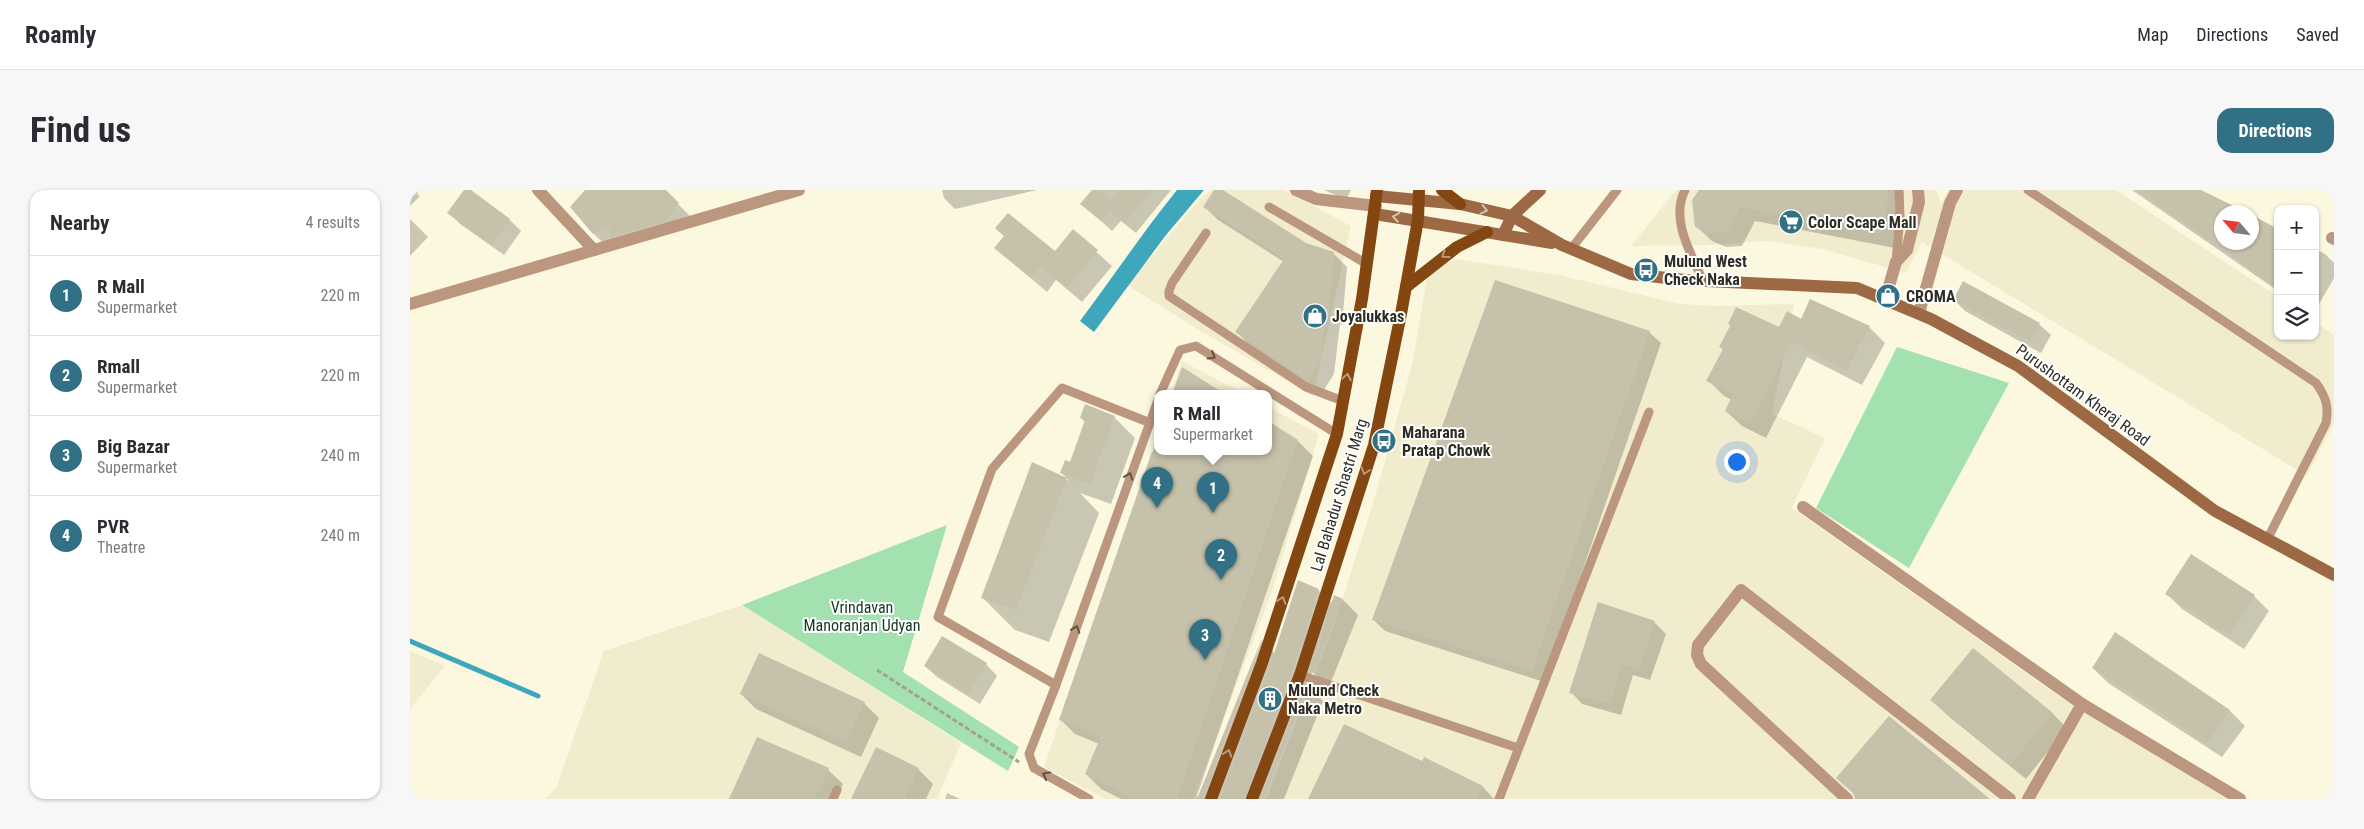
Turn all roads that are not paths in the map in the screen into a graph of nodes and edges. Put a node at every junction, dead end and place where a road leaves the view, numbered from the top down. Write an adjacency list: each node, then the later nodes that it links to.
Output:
1 (538, 190): 22 (street)
2 (800, 190): 22 (street)
3 (1296, 190): 13 (street)
4 (1442, 190): 14 (main road)
5 (1540, 190): 16 (street)
6 (1617, 190): 21 (lane)
7 (1685, 190): 25 (lane)
8 (1899, 190): 23 (lane)
9 (1918, 190): 23 (street)
10 (1957, 190): 29 (street)
11 (2028, 190): 39 (lane)
12 (1419, 195): 13 (street); 14 (street); 17 (main road, Lal Bahadur Shastri Marg)
13 (1376, 201): 17 (street, one-way to 13); 24 (main road, Lal Bahadur Shastri Marg)
14 (1460, 204): 16 (street, one-way to 16)
15 (1269, 207): 24 (lane)
16 (1512, 216): 20 (street); 21 (street)
17 (1418, 220): 18 (street); 26 (main road, Lal Bahadur Shastri Marg)
18 (1488, 232): 20 (street); 26 (main road, one-way to 26)
19 (1206, 234): 33 (lane)
20 (1503, 234): 21 (street)
21 (1566, 247): 25 (street, Purushottam Kheraj Road)
22 (594, 250): 28 (street)
23 (1896, 262): 27 (street)
24 (1367, 264): 33 (main road, Lal Bahadur Shastri Marg, one-way to 24)
25 (1703, 281): 27 (street, Purushottam Kheraj Road)
26 (1406, 287): 41 (main road, Lal Bahadur Shastri Marg, one-way to 41)
27 (1886, 300): 29 (street, Purushottam Kheraj Road)
28 (410, 304)
29 (1919, 314): 39 (street, Purushottam Kheraj Road)
30 (1162, 390): 31 (lane, one-way to 31)
31 (1266, 390)
32 (1272, 393): 37 (lane, one-way to 37)
33 (1343, 402): 37 (main road, Lal Bahadur Shastri Marg)
34 (1154, 409): 36 (lane)
35 (1649, 412): 44 (lane)
36 (1148, 422): 42 (lane, one-way to 36); 42 (lane)
37 (1337, 434): 48 (main road, Lal Bahadur Shastri Marg, one-way to 37)
38 (1803, 506): 43 (street)
39 (2267, 540): 40 (street, Purushottam Kheraj Road)
40 (2334, 575)
41 (1300, 675): 44 (lane); 49 (main road, Lal Bahadur Shastri Marg)
42 (1056, 684): 47 (lane, one-way to 42)
43 (2082, 704): 53 (street); 54 (street)
44 (1518, 748): 50 (lane)
45 (837, 790): 46 (lane)
46 (833, 799)
47 (1089, 799)
48 (1211, 799)
49 (1252, 799)
50 (1499, 799)
51 (1847, 799): 52 (street)
52 (2010, 799)
53 (2028, 799)
54 (2240, 799)

